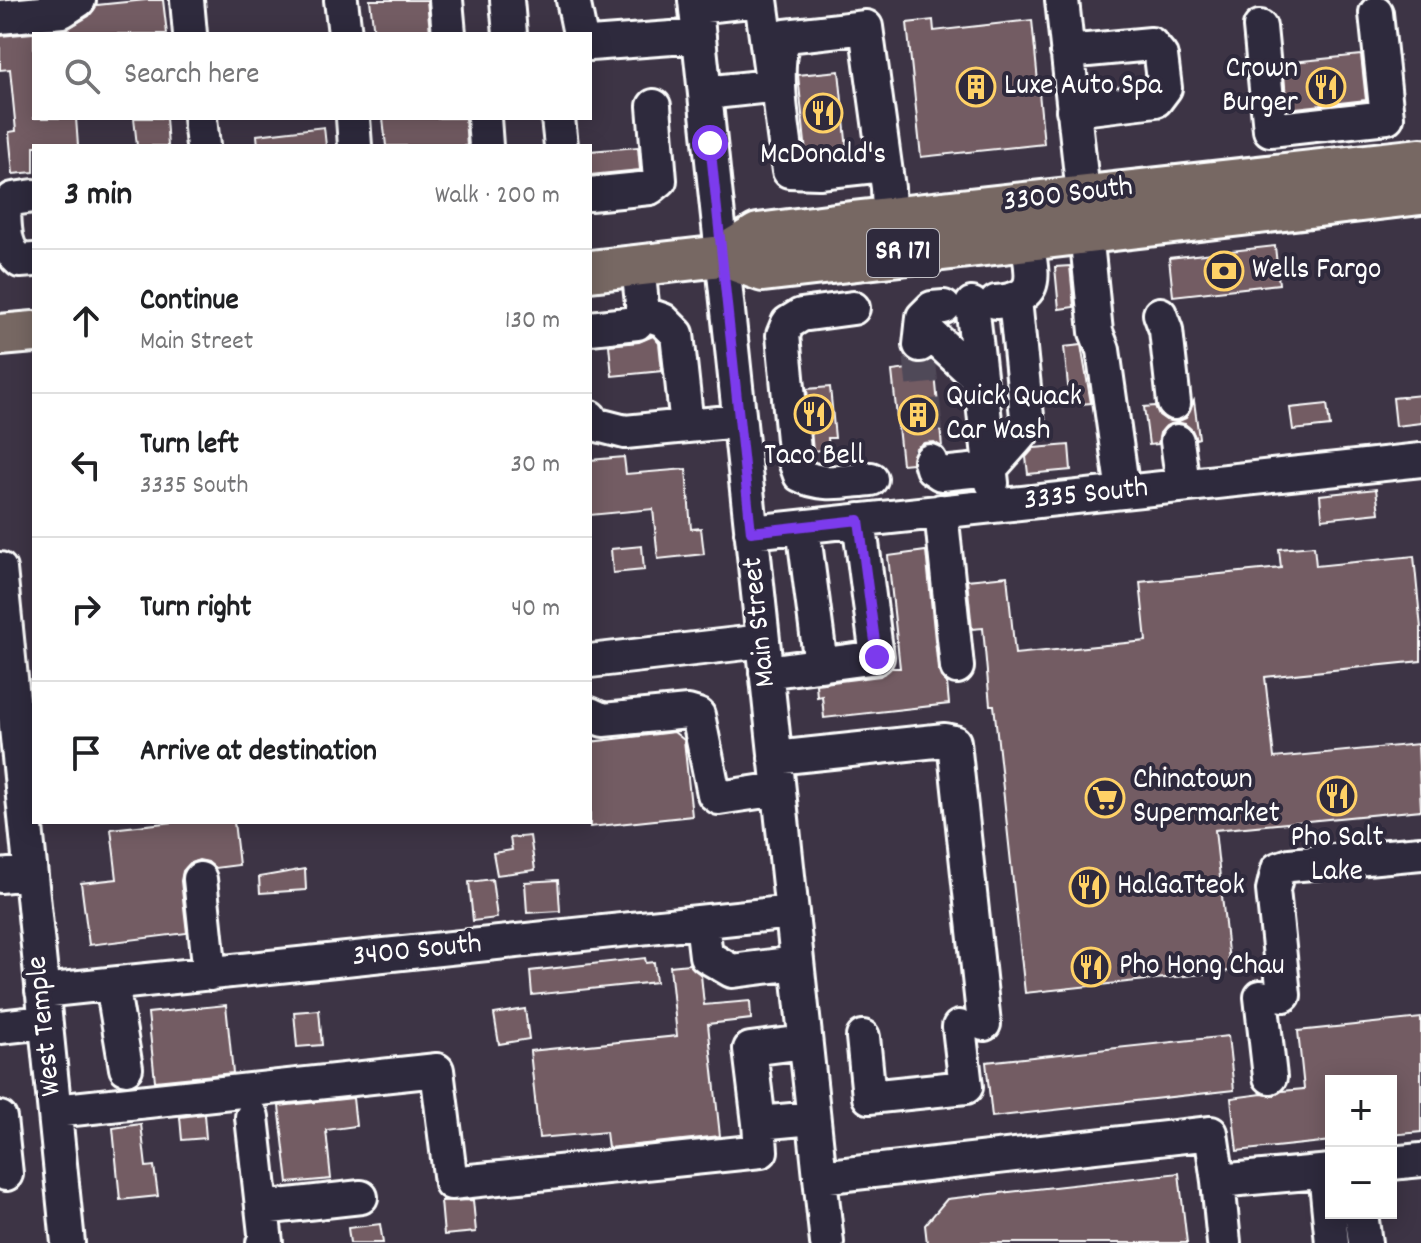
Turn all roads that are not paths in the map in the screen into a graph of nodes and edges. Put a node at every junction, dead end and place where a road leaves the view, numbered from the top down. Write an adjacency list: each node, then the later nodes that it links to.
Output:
1 (79, 0): 12 (street)
2 (187, 0): 14 (street)
3 (341, 0): 15 (street)
4 (446, 0): 16 (street)
5 (507, 0): 17 (street)
6 (573, 0): 18 (street)
7 (760, 0): 11 (street); 21 (street)
8 (1062, 0): 20 (street)
9 (865, 13): 21 (street); 34 (street)
10 (1376, 13): 13 (street)
11 (697, 14): 19 (street); 22 (street, Main Street)
12 (0, 17)
13 (1260, 27)
14 (190, 32)
15 (345, 32)
16 (449, 32)
17 (510, 32)
18 (580, 32)
19 (592, 43)
20 (1067, 52): 24 (street); 24 (street)
21 (779, 85): 22 (street); 34 (street)
22 (705, 93): 41 (street, Main Street)
23 (654, 106): 35 (street)
24 (1073, 110): 38 (street)
25 (200, 120): 29 (street)
26 (353, 120): 30 (street)
27 (484, 120): 31 (street)
28 (558, 120): 32 (street)
29 (203, 144)
30 (355, 144)
31 (486, 144)
32 (561, 144)
33 (1421, 159): 38 (main road, 3300 South / SR 171)
34 (884, 165): 39 (street)
35 (592, 194)
36 (1421, 194): 38 (main road, 3300 South / SR 171)
37 (32, 196): 42 (street)
38 (1084, 213): 39 (main road, 3300 South / SR 171); 40 (main road, 3300 South / SR 171); 64 (street)
39 (889, 217): 41 (main road, 3300 South / SR 171)
40 (1027, 239): 41 (main road, 3300 South / SR 171); 45 (street)
41 (722, 256): 43 (main road, 3300 South / SR 171); 56 (street, Main Street)
42 (32, 260)
43 (638, 266): 44 (main road, 3300 South / SR 171); 47 (street)
44 (592, 271)
45 (1015, 300): 49 (street); 61 (street)
46 (853, 308): 62 (street)
47 (643, 313): 50 (street); 57 (street)
48 (1160, 314): 54 (street)
49 (943, 319): 53 (street); 53 (street)
50 (592, 328)
51 (32, 332): 52 (main road)
52 (0, 335)
53 (980, 380): 61 (street)
54 (1174, 403)
55 (592, 420): 57 (street)
56 (739, 421): 57 (street); 69 (street, Main Street)
57 (687, 426)
58 (1177, 441): 63 (street)
59 (1421, 460): 63 (street, 3335 South)
60 (930, 461): 61 (street)
61 (990, 469): 65 (street)
62 (871, 479)
63 (1183, 485): 64 (street, 3335 South)
64 (1123, 492): 65 (street, 3335 South)
65 (995, 506): 66 (street, 3335 South)
66 (941, 511): 67 (street, 3335 South); 74 (street)
67 (859, 520): 68 (street, 3335 South); 73 (street)
68 (803, 527): 69 (street, 3335 South); 73 (street)
69 (751, 532): 71 (street, Main Street)
70 (0, 569): 76 (street, West Temple)
71 (764, 656): 72 (street); 73 (street); 77 (street, Main Street)
72 (592, 661)
73 (821, 665)
74 (957, 667)
75 (592, 715): 77 (street)
76 (8, 738): 79 (street, West Temple)
77 (777, 773): 81 (street, Main Street); 88 (street)
78 (1421, 853): 91 (street)
79 (15, 874): 86 (street, West Temple)
80 (200, 879): 84 (street)
81 (792, 912): 82 (street, 3400 South); 83 (street, Main Street)
82 (702, 922): 83 (street); 84 (street, 3400 South)
83 (797, 963): 89 (street, Main Street)
84 (210, 974): 85 (street, 3400 South)
85 (112, 984): 86 (street, 3400 South); 90 (street)
86 (44, 1006): 87 (street, 3400 South); 92 (street, West Temple)
87 (0, 1027)
88 (863, 1037)
89 (805, 1042): 95 (street, Main Street); 96 (street)
90 (126, 1068)
91 (1270, 1077)
92 (55, 1111): 96 (street); 110 (street, West Temple)
93 (252, 1117): 106 (street)
94 (0, 1118): 100 (street)
95 (813, 1118): 96 (street); 101 (street, Main Street)
96 (759, 1123)
97 (1421, 1160): 98 (street)
98 (1397, 1162)
99 (1325, 1171): 103 (street)
100 (6, 1174)
101 (820, 1177): 103 (street); 112 (street, Main Street)
102 (1421, 1180): 104 (street)
103 (1218, 1181): 113 (street)
104 (1397, 1183)
105 (361, 1197): 106 (street)
106 (262, 1208): 111 (street)
107 (1331, 1219): 114 (street)
108 (1362, 1219): 115 (street)
109 (1374, 1219): 116 (street)
110 (68, 1243)
111 (263, 1243)
112 (827, 1243)
113 (1224, 1243)
114 (1332, 1243)
115 (1365, 1243)
116 (1377, 1243)

